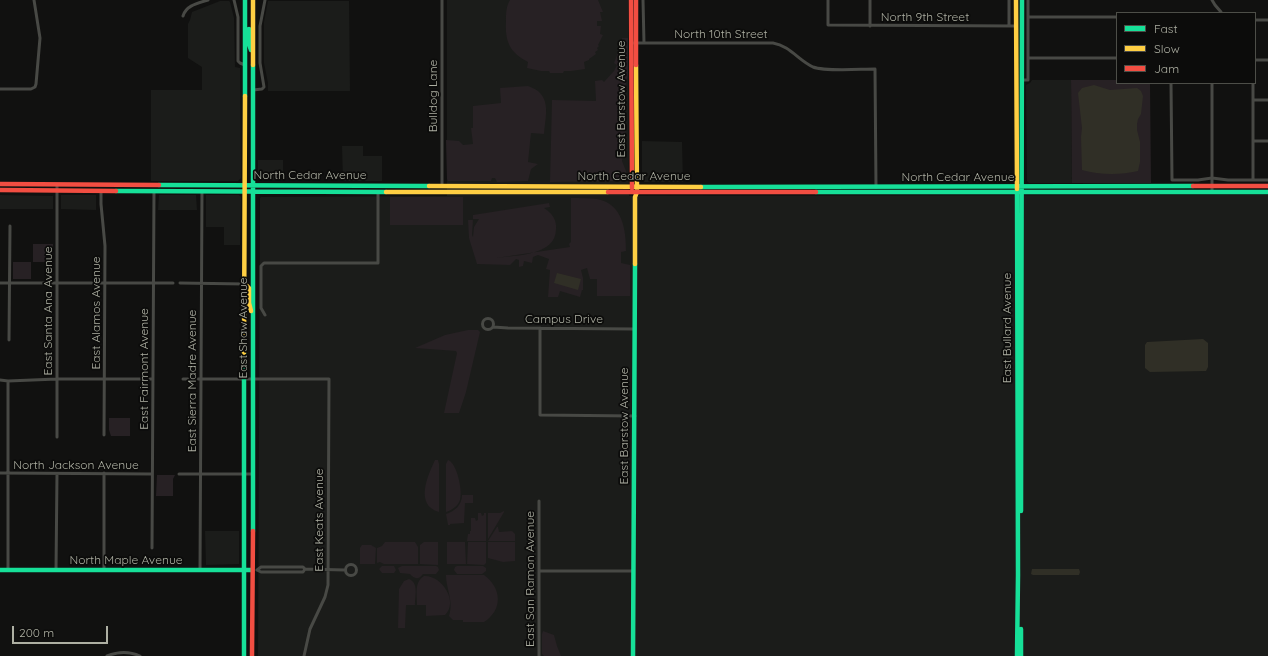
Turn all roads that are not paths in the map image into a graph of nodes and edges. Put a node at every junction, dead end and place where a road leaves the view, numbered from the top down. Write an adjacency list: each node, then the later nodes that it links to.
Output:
1 (34, 0): 41 (street)
2 (208, 0): 20 (street)
3 (234, 0): 36 (street)
4 (246, 0): 36 (main road, East Shaw Avenue)
5 (249, 0): 33 (main road)
6 (253, 0): 33 (main road, East Shaw Avenue)
7 (265, 0): 42 (street)
8 (442, 0): 58 (street, Bulldog Lane)
9 (631, 0): 29 (main road, East Barstow Avenue)
10 (636, 0): 29 (main road, East Barstow Avenue)
11 (643, 0): 30 (street)
12 (828, 0): 25 (street, North 9th Street)
13 (870, 0): 25 (street)
14 (1009, 0): 26 (street)
15 (1016, 0): 27 (main road, East Bullard Avenue)
16 (1022, 0): 28 (main road, East Bullard Avenue)
17 (1028, 0): 21 (street)
18 (1212, 0): 19 (street)
19 (1221, 12)
20 (183, 16)
21 (1028, 17): 22 (street); 31 (street)
22 (1116, 17)
23 (1256, 20): 24 (street)
24 (1268, 20)
25 (870, 26): 26 (street, North 9th Street)
26 (1009, 26): 27 (street, North 9th Street)
27 (1016, 26): 28 (street, North 9th Street); 65 (main road, East Bullard Avenue)
28 (1022, 26): 37 (main road, East Bullard Avenue)
29 (634, 43): 30 (street, North 10th Street); 59 (main road, East Barstow Avenue); 78 (main road, East Barstow Avenue)
30 (644, 43): 64 (street, North 10th Street)
31 (1028, 58): 32 (street); 37 (street)
32 (1116, 58)
33 (253, 59): 42 (main road, East Shaw Avenue)
34 (1256, 60): 35 (street)
35 (1268, 60)
36 (246, 65): 54 (main road, East Shaw Avenue)
37 (1022, 80): 65 (main road, East Bullard Avenue)
38 (1171, 84): 47 (street)
39 (1212, 84): 47 (street)
40 (1253, 84): 43 (street)
41 (0, 89)
42 (253, 90): 55 (main road, East Shaw Avenue)
43 (1253, 100): 44 (street); 45 (street)
44 (1268, 100)
45 (1253, 141): 46 (street); 48 (street)
46 (1268, 141)
47 (1212, 178): 48 (street); 60 (street)
48 (1253, 180): 49 (street)
49 (1268, 180)
50 (0, 184): 62 (main road, North Cedar Avenue)
51 (170, 184): 52 (main road, North Cedar Avenue); 53 (main road, North Cedar Avenue); 69 (main road)
52 (154, 185): 62 (main road, North Cedar Avenue); 68 (main road)
53 (195, 185): 54 (main road, North Cedar Avenue); 70 (main road)
54 (246, 185): 55 (main road, North Cedar Avenue); 72 (main road, East Shaw Avenue)
55 (254, 185): 56 (main road, North Cedar Avenue); 73 (main road, East Shaw Avenue)
56 (328, 186): 57 (main road, North Cedar Avenue); 74 (main road)
57 (344, 186): 58 (main road, North Cedar Avenue); 75 (main road)
58 (442, 186): 59 (main road, North Cedar Avenue); 77 (street, Bulldog Lane)
59 (632, 186): 78 (main road, North Cedar Avenue)
60 (1212, 186): 61 (main road, North Cedar Avenue); 65 (main road, North Cedar Avenue); 81 (street)
61 (1268, 186)
62 (57, 187): 66 (main road, North Cedar Avenue); 67 (main road, North Cedar Avenue); 87 (street, East Santa Ana Avenue)
63 (813, 187): 64 (main road, North Cedar Avenue); 78 (main road, North Cedar Avenue); 79 (main road)
64 (876, 187): 65 (main road, North Cedar Avenue); 83 (street)
65 (1020, 187): 80 (main road, East Bullard Avenue)
66 (0, 190)
67 (101, 191): 68 (main road, North Cedar Avenue); 88 (street, East Alamos Avenue)
68 (143, 191): 69 (main road, North Cedar Avenue)
69 (154, 191): 70 (main road, North Cedar Avenue); 89 (street, East Fairmont Avenue)
70 (165, 191): 71 (main road, North Cedar Avenue)
71 (202, 191): 72 (main road, North Cedar Avenue); 92 (street, East Sierra Madre Avenue)
72 (246, 192): 73 (main road, North Cedar Avenue); 93 (main road, East Shaw Avenue)
73 (254, 192): 74 (main road, North Cedar Avenue); 95 (main road, East Shaw Avenue)
74 (296, 192): 75 (main road, North Cedar Avenue)
75 (332, 192): 76 (main road, North Cedar Avenue)
76 (378, 192): 77 (main road, North Cedar Avenue); 94 (street)
77 (442, 192): 78 (main road, North Cedar Avenue)
78 (635, 192): 79 (main road, North Cedar Avenue); 98 (main road, East Barstow Avenue)
79 (768, 192): 83 (main road, North Cedar Avenue)
80 (1020, 192): 81 (main road, North Cedar Avenue); 83 (main road, North Cedar Avenue); 141 (main road, East Bullard Avenue); 142 (main road, East Bullard Avenue)
81 (1212, 192): 82 (main road, North Cedar Avenue)
82 (1268, 192)
83 (876, 193)
84 (10, 226): 86 (street)
85 (0, 283): 86 (street)
86 (9, 283): 87 (street); 99 (street)
87 (58, 283): 88 (street); 100 (street, East Santa Ana Avenue)
88 (104, 283): 89 (street); 101 (street, East Alamos Avenue)
89 (153, 283): 90 (street); 102 (street, East Fairmont Avenue)
90 (173, 283)
91 (180, 283): 92 (street)
92 (202, 284): 93 (street); 104 (street, East Sierra Madre Avenue)
93 (245, 284): 95 (main road); 105 (main road, East Shaw Avenue)
94 (265, 315)
95 (253, 319): 106 (main road, East Shaw Avenue)
96 (493, 327): 97 (street, Campus Drive)
97 (540, 328): 98 (street, Campus Drive); 109 (street)
98 (634, 329): 109 (main road, East Barstow Avenue)
99 (9, 340)
100 (57, 379): 101 (street); 108 (street); 111 (street, East Santa Ana Avenue)
101 (105, 379): 102 (street); 110 (street, East Alamos Avenue)
102 (153, 379): 116 (street, East Fairmont Avenue)
103 (182, 379): 104 (street)
104 (201, 379): 105 (street); 118 (street, East Sierra Madre Avenue)
105 (245, 379): 106 (street); 119 (main road, East Shaw Avenue)
106 (252, 379): 120 (main road, East Shaw Avenue); 130 (street, East Keats Avenue)
107 (0, 380): 108 (street)
108 (8, 381): 113 (street)
109 (635, 416): 133 (main road, East Barstow Avenue)
110 (104, 435)
111 (56, 437)
112 (0, 473): 113 (street, North Jackson Avenue)
113 (8, 473): 115 (street, North Jackson Avenue); 124 (street)
114 (104, 473): 115 (street, North Jackson Avenue); 116 (street, North Jackson Avenue); 126 (street)
115 (57, 474): 125 (street)
116 (152, 474): 122 (street, East Fairmont Avenue)
117 (179, 474): 118 (street)
118 (201, 474): 119 (street); 127 (street, East Sierra Madre Avenue)
119 (245, 474): 120 (street); 128 (main road, East Shaw Avenue)
120 (252, 474): 129 (main road, East Shaw Avenue)
121 (539, 501): 132 (street, East San Ramon Avenue)
122 (152, 548)
123 (0, 570): 124 (main road, North Maple Avenue)
124 (8, 570): 125 (main road, North Maple Avenue)
125 (56, 570): 126 (main road, North Maple Avenue)
126 (104, 570): 127 (main road, North Maple Avenue)
127 (200, 570): 128 (main road, North Maple Avenue)
128 (244, 570): 129 (main road, North Maple Avenue); 136 (main road, East Shaw Avenue)
129 (254, 570): 130 (street); 137 (main road, East Shaw Avenue)
130 (328, 570): 131 (street); 138 (street, East Keats Avenue)
131 (345, 570)
132 (539, 571): 133 (street); 139 (street, East San Ramon Avenue)
133 (633, 571): 140 (main road, East Barstow Avenue)
134 (107, 656): 135 (street)
135 (140, 656)
136 (244, 656)
137 (252, 656)
138 (304, 656)
139 (539, 656)
140 (633, 656)
141 (1017, 656)
142 (1021, 656)

